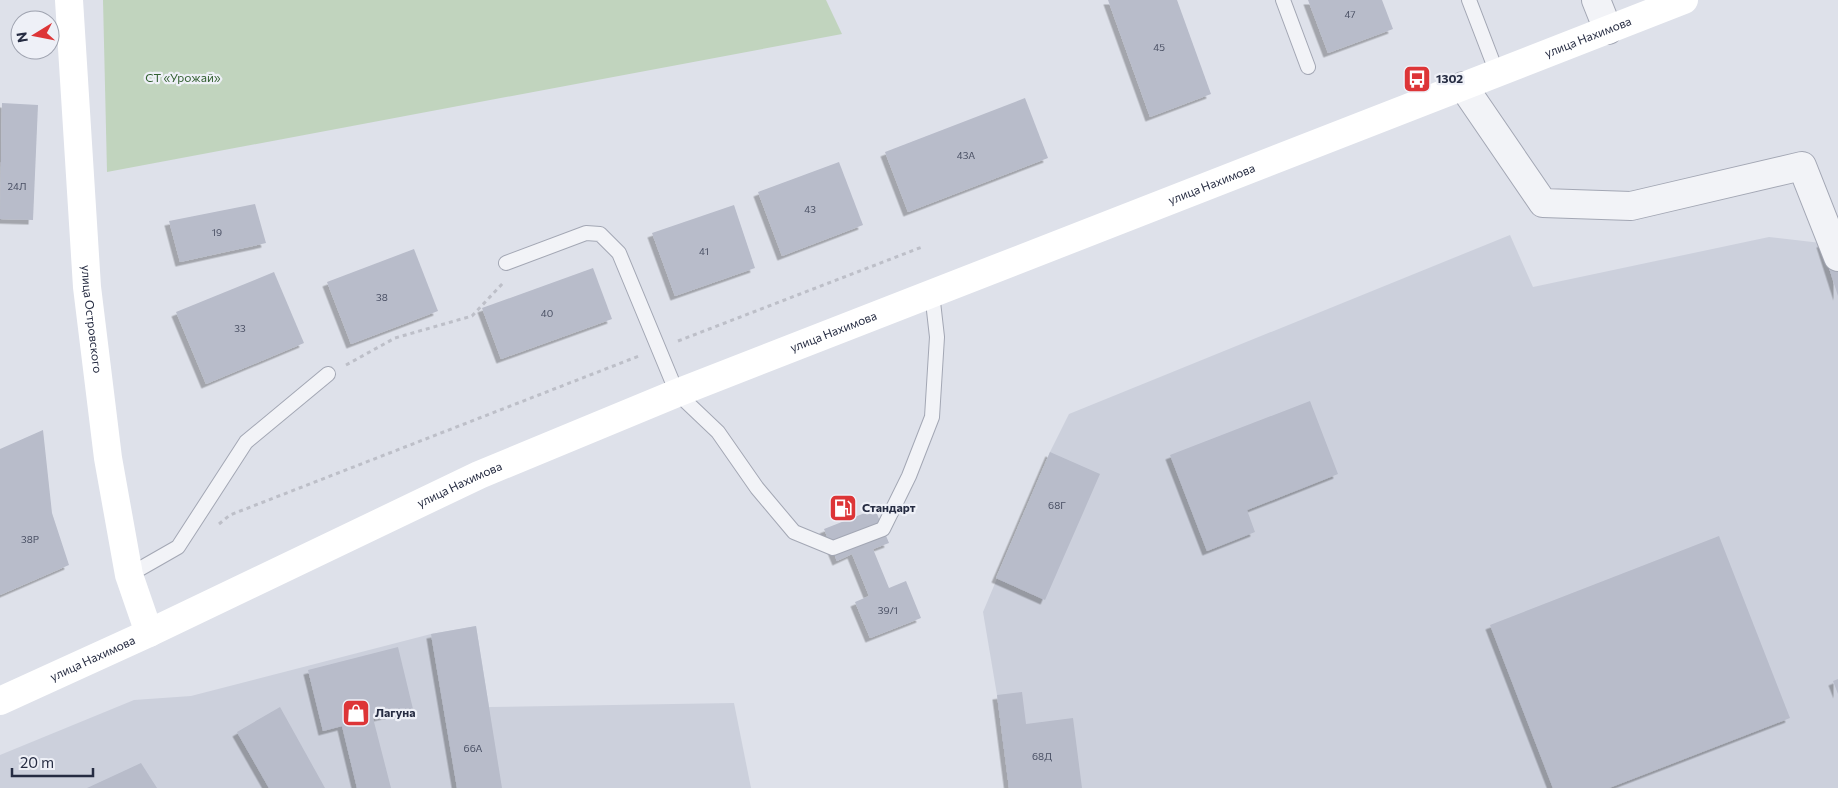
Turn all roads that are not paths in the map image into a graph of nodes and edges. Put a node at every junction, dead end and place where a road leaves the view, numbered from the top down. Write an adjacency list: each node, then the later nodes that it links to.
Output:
1 (69, 0): 15 (main road, улица Островского)
2 (1283, 0): 7 (lane)
3 (1469, 0): 8 (lane)
4 (1596, 0): 6 (street)
5 (1684, 0): 6 (main road, улица Нахимова)
6 (1608, 30): 8 (main road, улица Нахимова)
7 (1308, 67)
8 (1497, 73): 9 (main road, улица Нахимова)
9 (1463, 86): 10 (street); 12 (main road, улица Нахимова)
10 (1838, 257)
11 (506, 264): 14 (lane)
12 (932, 293): 14 (main road, улица Нахимова); 14 (lane)
13 (328, 374): 15 (lane)
14 (677, 393): 16 (main road, улица Нахимова)
15 (129, 575): 16 (main road, улица Островского)
16 (149, 633): 17 (main road, улица Нахимова)
17 (0, 701)

